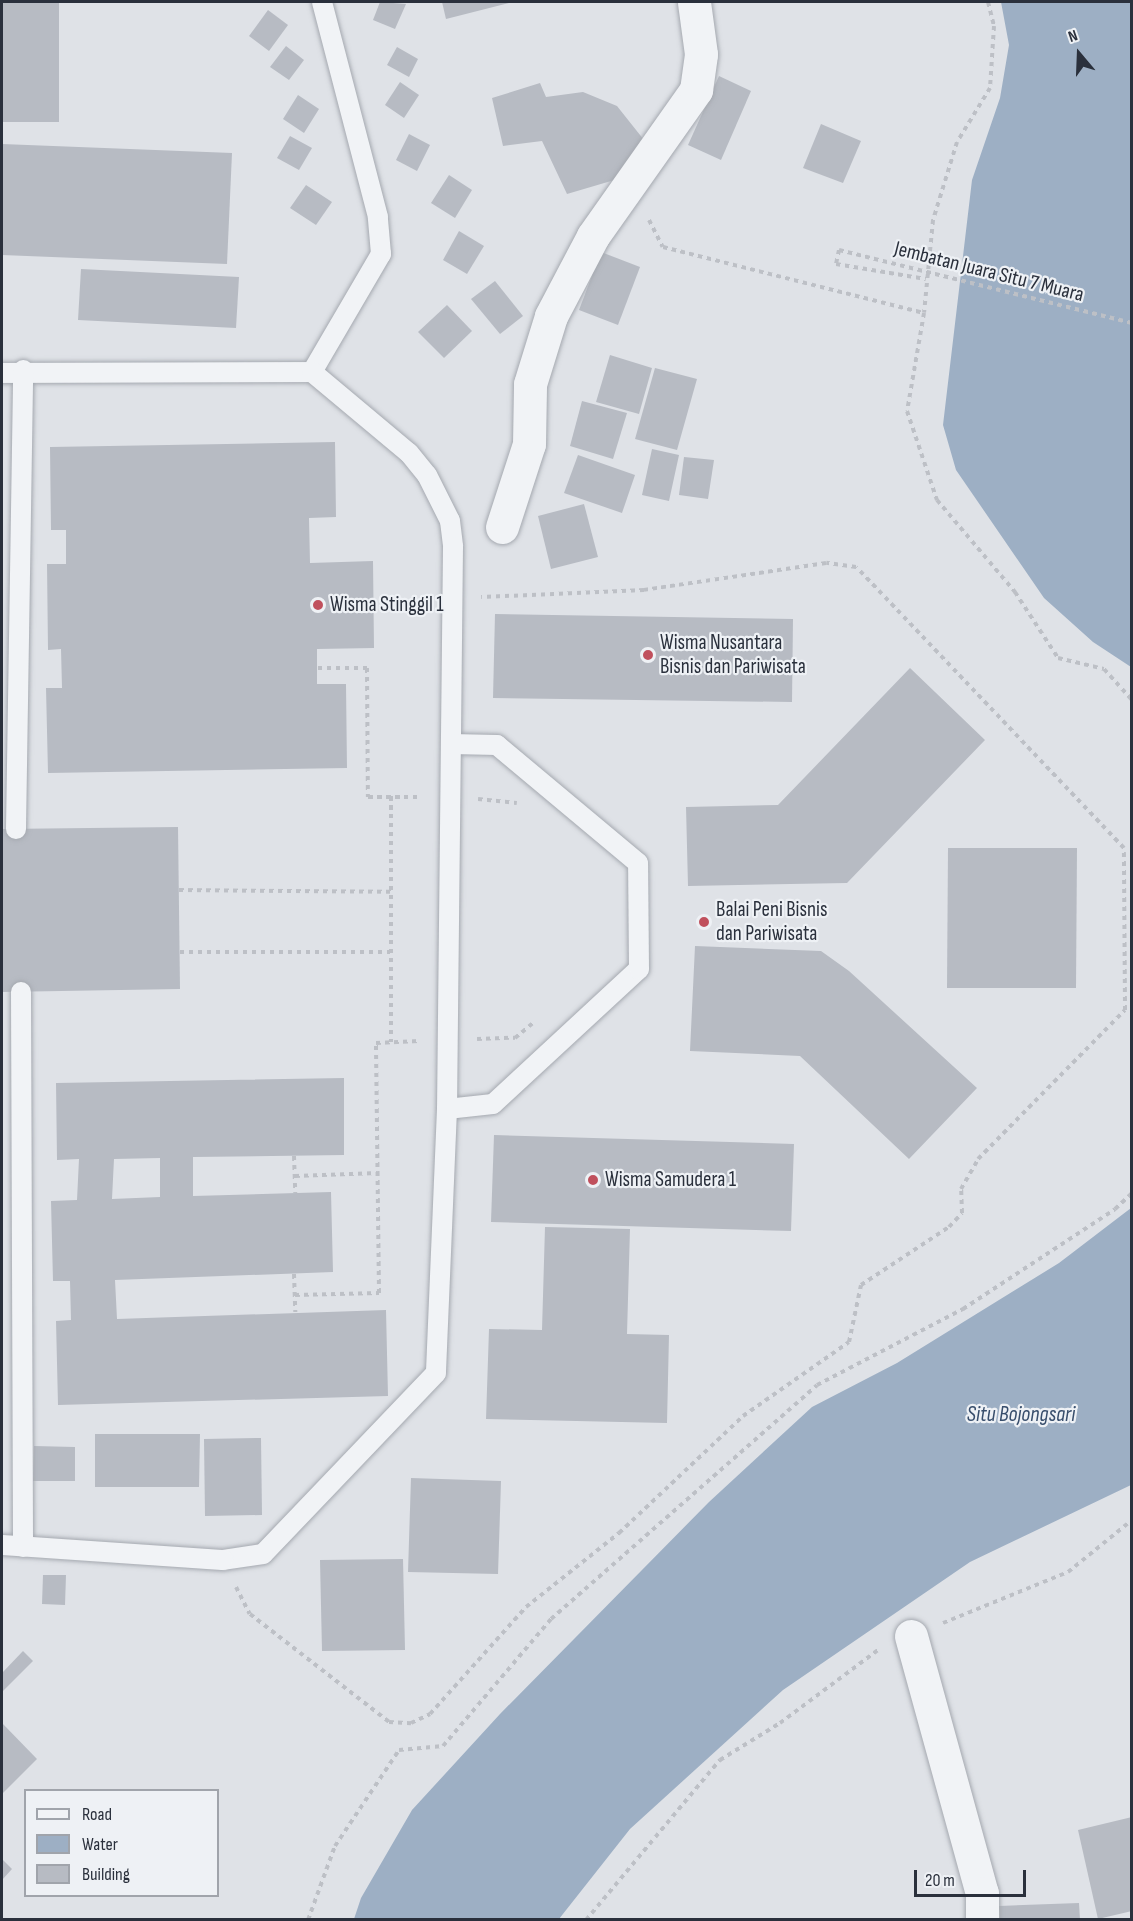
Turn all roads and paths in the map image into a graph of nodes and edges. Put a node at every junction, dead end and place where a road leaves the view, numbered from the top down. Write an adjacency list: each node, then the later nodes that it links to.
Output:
1 (322, 2): 9 (lane)
2 (694, 2): 11 (street)
3 (988, 2): 5 (path)
4 (651, 209): 6 (path)
5 (926, 279): 6 (path); 7 (path, Jembatan Juara Situ 7 Muara, bridge)
6 (924, 313): 14 (path)
7 (1131, 323)
8 (23, 370): 9 (lane); 10 (lane); 19 (lane)
9 (312, 372): 12 (lane)
10 (2, 373)
11 (502, 528)
12 (450, 599): 15 (lane); 40 (path)
13 (318, 668): 16 (path)
14 (1131, 700)
15 (451, 744): 17 (lane); 28 (lane)
16 (390, 796): 17 (path); 21 (path)
17 (450, 798): 18 (path); 26 (lane)
18 (523, 807)
19 (16, 829)
20 (179, 890): 21 (path)
21 (391, 892): 23 (path)
22 (180, 952): 23 (path)
23 (390, 952): 27 (path)
24 (21, 992): 39 (lane)
25 (541, 1017): 26 (path)
26 (448, 1040): 27 (path); 28 (lane)
27 (391, 1042): 30 (path)
28 (447, 1109): 40 (lane)
29 (294, 1156): 31 (path)
30 (378, 1173): 31 (path); 35 (path)
31 (295, 1176): 32 (path)
32 (295, 1193)
33 (1131, 1194): 42 (path)
34 (294, 1274): 35 (path)
35 (295, 1295): 36 (path)
36 (295, 1312)
37 (1131, 1520): 41 (path)
38 (2, 1545): 39 (lane)
39 (23, 1547): 40 (lane)
40 (223, 1560)
41 (911, 1636): 43 (path); 44 (street)
42 (308, 1920)
43 (586, 1920)
44 (982, 1920)

